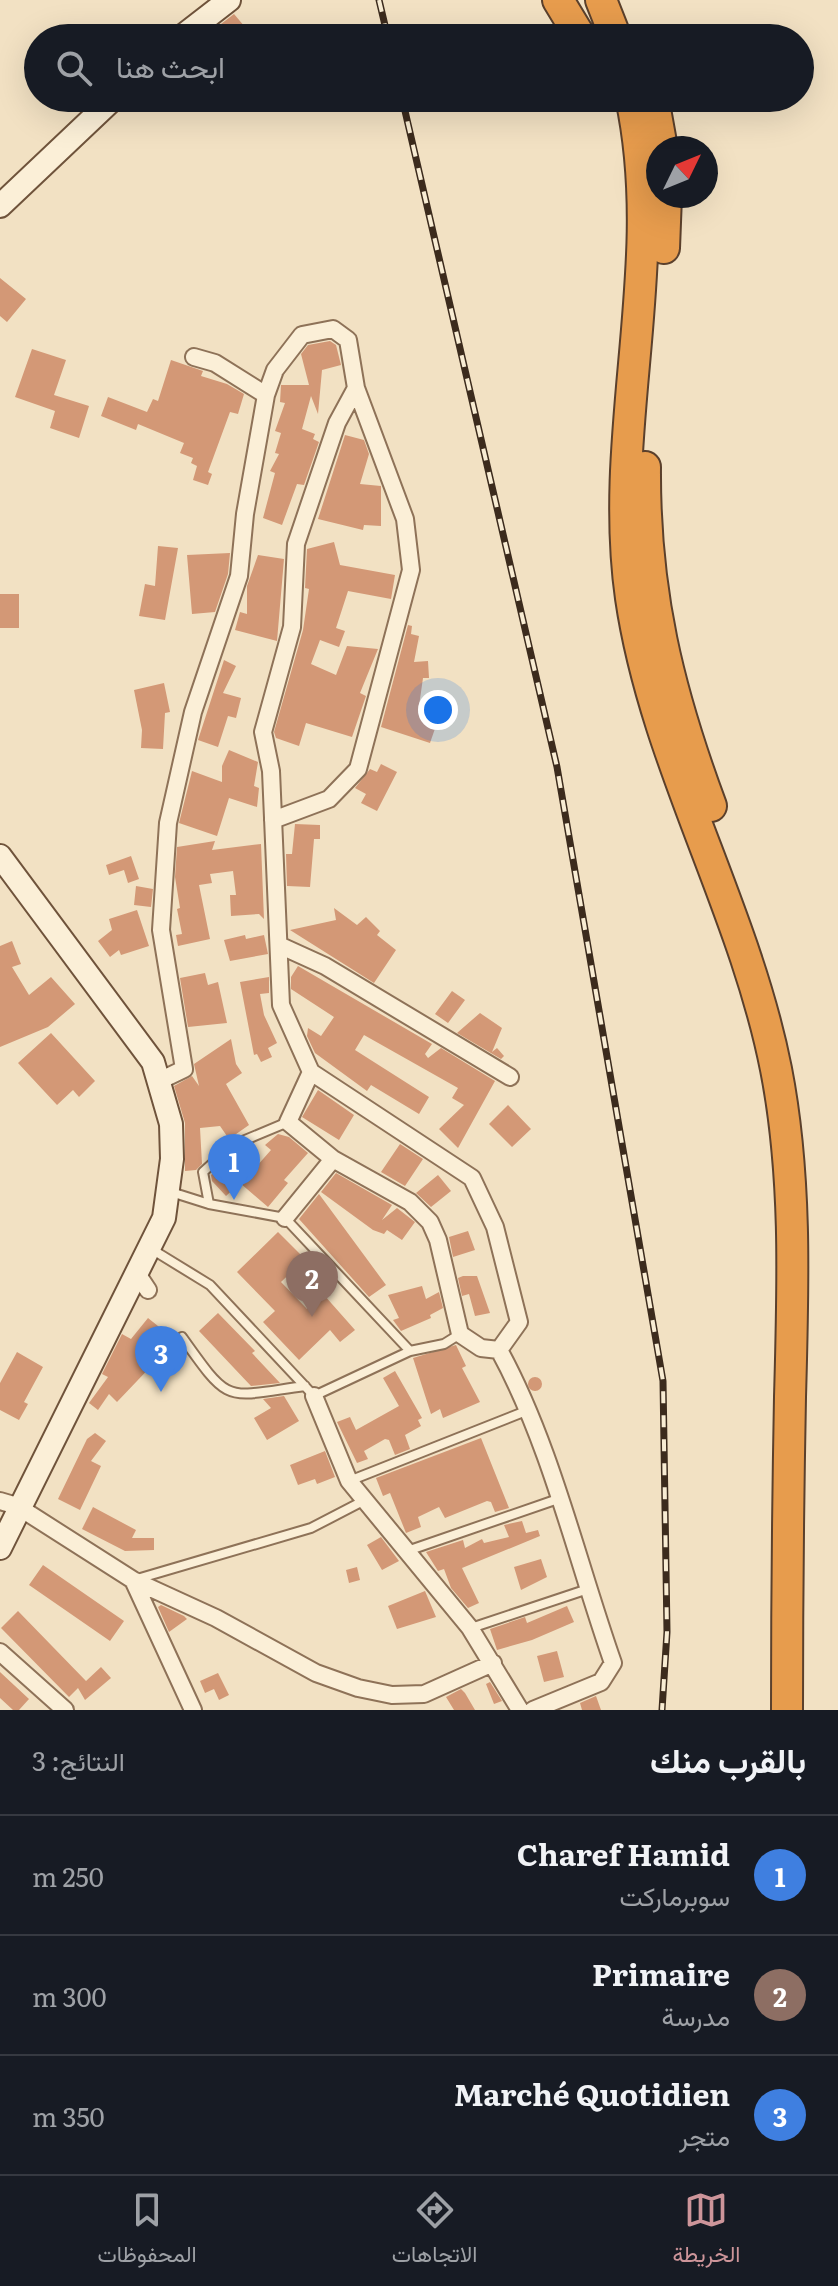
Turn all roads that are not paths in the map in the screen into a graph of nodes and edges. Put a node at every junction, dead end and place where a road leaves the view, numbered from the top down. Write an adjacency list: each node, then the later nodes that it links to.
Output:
1 (229, 0): 5 (main road)
2 (558, 0): 6 (highway)
3 (601, 0): 7 (highway)
4 (623, 0): 8 (highway)
5 (198, 24)
6 (573, 24)
7 (610, 24)
8 (632, 24)
9 (99, 112): 14 (main road)
10 (615, 112): 16 (highway)
11 (633, 112): 16 (highway)
12 (656, 112): 13 (highway)
13 (660, 136)
14 (0, 206)
15 (665, 208): 54 (highway)
16 (645, 240): 53 (highway)
17 (194, 357): 19 (street)
18 (356, 388): 19 (street); 20 (street); 20 (street)
19 (266, 395): 25 (street)
20 (273, 820): 22 (street)
21 (0, 856): 25 (main road)
22 (281, 946): 23 (street); 24 (street)
23 (311, 1072): 26 (street); 34 (street)
24 (510, 1077)
25 (157, 1082): 28 (main road)
26 (288, 1122): 27 (street); 29 (lane)
27 (333, 1159): 30 (street); 32 (street)
28 (167, 1191): 29 (lane); 31 (main road)
29 (209, 1204): 30 (lane)
30 (285, 1218): 35 (lane)
31 (149, 1247): 36 (lane); 41 (main road)
32 (460, 1334): 34 (street); 35 (lane)
33 (182, 1337): 36 (lane)
34 (499, 1350): 37 (street)
35 (410, 1351): 36 (lane)
36 (310, 1391): 38 (street)
37 (526, 1411): 38 (lane); 39 (street)
38 (349, 1481): 40 (street)
39 (558, 1499): 43 (lane); 45 (street)
40 (365, 1500): 43 (street); 44 (lane)
41 (5, 1503): 42 (main road); 44 (street)
42 (0, 1548)
43 (410, 1550): 46 (street)
44 (144, 1585): 48 (street); 50 (street)
45 (588, 1589): 46 (lane); 52 (street)
46 (470, 1628): 48 (street)
47 (0, 1652): 49 (street)
48 (493, 1663): 51 (street)
49 (65, 1710)
50 (193, 1710)
51 (520, 1710)
52 (533, 1710)
53 (787, 1710)
54 (807, 1710)

